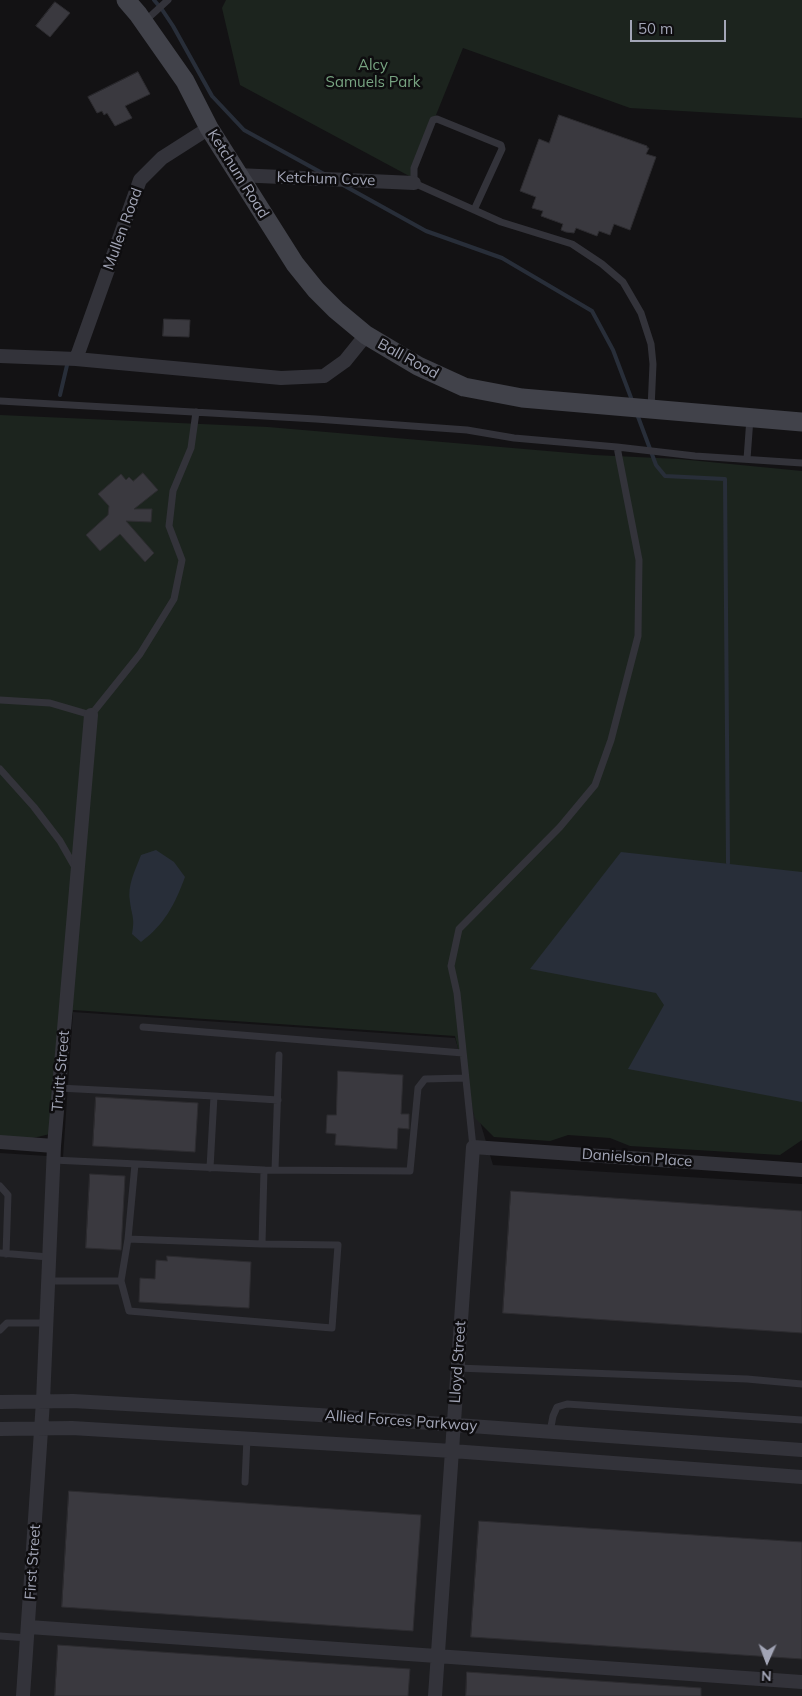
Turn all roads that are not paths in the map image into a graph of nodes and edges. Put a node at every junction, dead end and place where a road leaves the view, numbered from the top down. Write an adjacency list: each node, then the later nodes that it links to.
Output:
1 (126, 0): 3 (main road, Ketchum Road)
2 (168, 0): 3 (lane)
3 (144, 22): 4 (main road, Ketchum Road)
4 (209, 128): 5 (main road, Ketchum Road); 10 (street, Mullen Road)
5 (237, 175): 6 (street, Ketchum Cove); 8 (main road, Ketchum Road)
6 (414, 183): 7 (lane); 7 (lane)
7 (474, 210): 12 (lane)
8 (366, 335): 10 (street, Ball Road); 12 (main road, Ball Road)
9 (0, 356): 10 (street, Ball Road)
10 (70, 359)
11 (0, 401): 13 (lane)
12 (641, 409): 14 (main road, Ball Road)
13 (196, 412): 16 (lane); 20 (lane)
14 (750, 418): 15 (main road, Ball Road); 17 (lane)
15 (802, 422)
16 (617, 447): 17 (lane); 24 (lane)
17 (747, 459): 18 (lane)
18 (802, 463)
19 (0, 700): 20 (lane)
20 (91, 715): 22 (street, Truitt Street)
21 (0, 769): 22 (lane)
22 (78, 871): 27 (street, Truitt Street)
23 (143, 1027): 24 (lane)
24 (463, 1053): 26 (lane)
25 (279, 1055): 29 (lane)
26 (465, 1078): 32 (lane); 37 (lane)
27 (59, 1088): 28 (lane); 31 (street, Truitt Street)
28 (214, 1096): 29 (lane); 35 (lane)
29 (278, 1100): 37 (lane)
30 (0, 1142): 31 (street)
31 (54, 1146): 33 (street, Truitt Street)
32 (472, 1147): 38 (street, Danielson Place); 48 (street, Lloyd Street)
33 (53, 1160): 34 (lane); 43 (street, Truitt Street)
34 (136, 1164): 35 (lane); 40 (lane)
35 (210, 1168): 36 (lane)
36 (264, 1170): 37 (lane); 41 (lane)
37 (275, 1170)
38 (802, 1170)
39 (0, 1186): 42 (lane)
40 (128, 1239): 41 (lane); 45 (lane)
41 (262, 1244): 45 (lane)
42 (3, 1254): 43 (lane)
43 (49, 1256): 44 (street, Truitt Street)
44 (48, 1281): 45 (lane); 46 (street, Truitt Street)
45 (121, 1281)
46 (47, 1323): 47 (lane); 50 (street, Truitt Street)
47 (0, 1330)
48 (457, 1368): 49 (lane); 53 (street, Lloyd Street)
49 (802, 1384)
50 (43, 1401): 51 (street, Allied Forces Parkway); 53 (street, Allied Forces Parkway); 54 (street, Truitt Street)
51 (0, 1402)
52 (802, 1420): 56 (lane)
53 (453, 1425): 56 (street, Allied Forces Parkway); 59 (street, Lloyd Street)
54 (41, 1427): 55 (street, Allied Forces Parkway); 57 (street, Allied Forces Parkway); 62 (street, First Street)
55 (0, 1429)
56 (550, 1432): 58 (street, Allied Forces Parkway)
57 (248, 1438): 59 (street, Allied Forces Parkway); 61 (lane)
58 (802, 1450)
59 (452, 1451): 60 (street, Allied Forces Parkway); 64 (street, Lloyd Street)
60 (802, 1477)
61 (245, 1482)
62 (28, 1632): 63 (lane); 64 (street); 66 (street, First Street)
63 (0, 1636)
64 (438, 1656): 65 (street); 67 (street, Lloyd Street)
65 (802, 1682)
66 (23, 1696)
67 (435, 1696)

